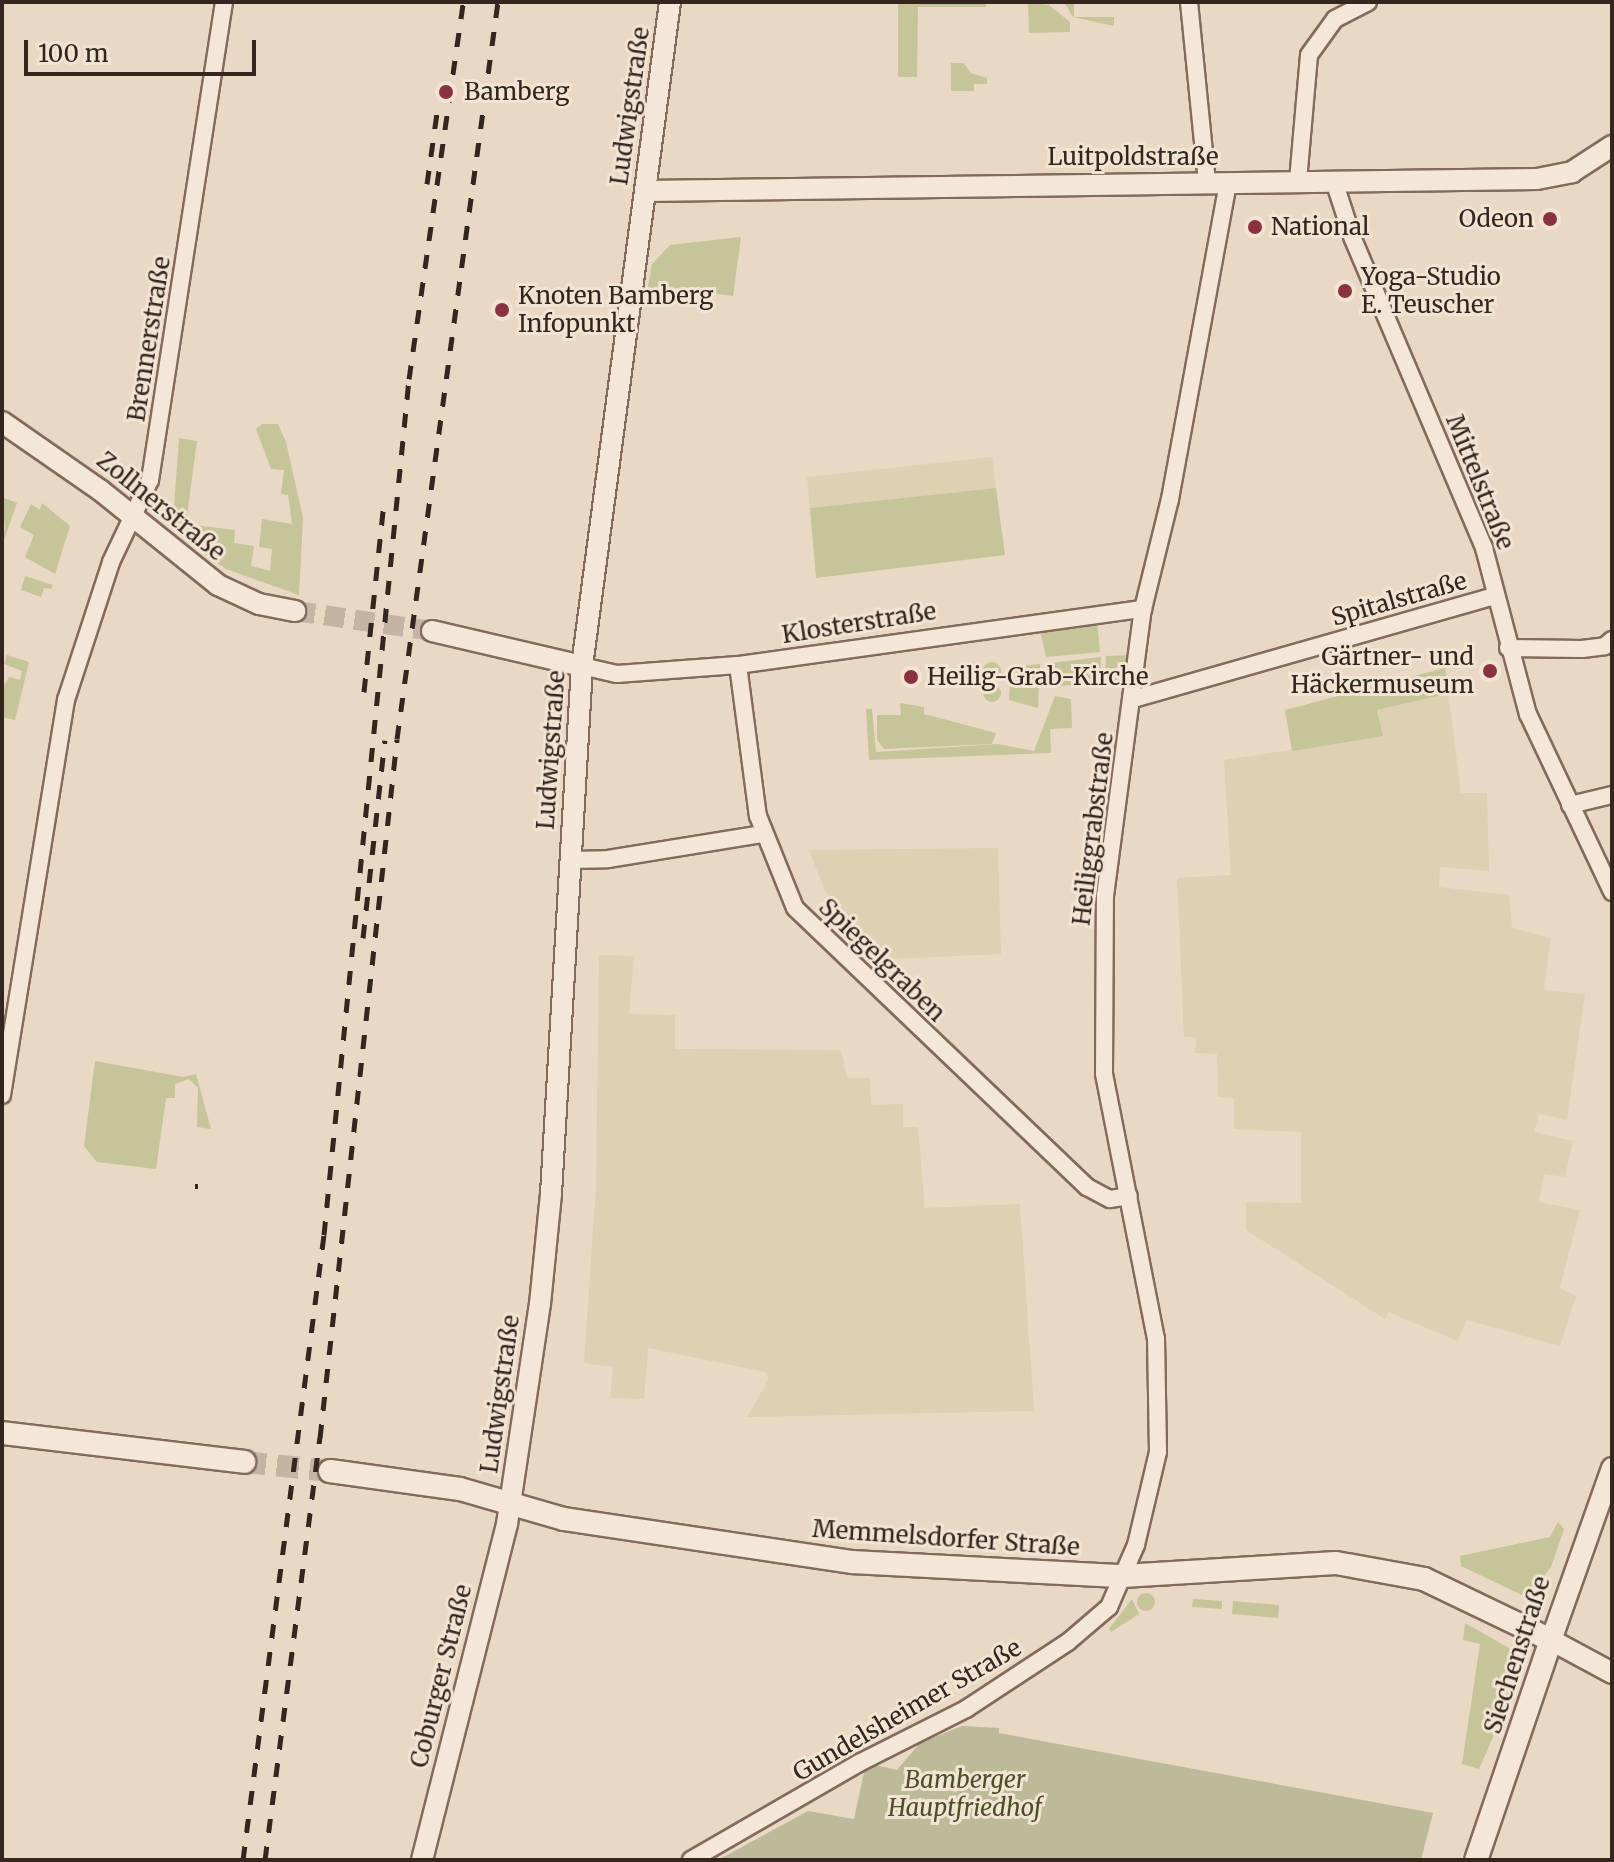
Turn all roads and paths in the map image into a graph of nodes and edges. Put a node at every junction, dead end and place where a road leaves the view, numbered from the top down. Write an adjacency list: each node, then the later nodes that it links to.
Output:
1 (224, 2): 11 (street, Brennerstraße)
2 (670, 2): 9 (street, Ludwigstraße)
3 (1189, 2): 8 (street, Heiliggrabstraße)
4 (1368, 2): 6 (street)
5 (1612, 146): 7 (street, Luitpoldstraße)
6 (1298, 181): 7 (street, Luitpoldstraße); 8 (street, Luitpoldstraße)
7 (1334, 181): 12 (street, Mittelstraße)
8 (1217, 182): 9 (street, Luitpoldstraße); 13 (street, Heiliggrabstraße)
9 (645, 191): 19 (street, Ludwigstraße)
10 (2, 422): 11 (street, Zollnerstraße)
11 (136, 519): 14 (street, Zollnerstraße); 26 (street, Brennerstraße)
12 (1495, 596): 17 (street, Mittelstraße); 20 (street, Spitalstraße)
13 (1143, 609): 18 (street, Klosterstraße); 20 (street, Heiliggrabstraße)
14 (295, 611)
15 (432, 631): 19 (street)
16 (1612, 640): 17 (street)
17 (1508, 648): 22 (street, Mittelstraße)
18 (738, 665): 19 (street, Klosterstraße); 23 (street, Spiegelgraben)
19 (582, 666): 24 (street, Ludwigstraße)
20 (1133, 699): 27 (street, Heiliggrabstraße)
21 (1612, 795): 22 (street)
22 (1570, 805): 25 (street, Mittelstraße)
23 (763, 834): 24 (street); 27 (street, Spiegelgraben)
24 (569, 860): 32 (street, Ludwigstraße)
25 (1612, 892)
26 (2, 1095)
27 (1129, 1196): 33 (street, Heiliggrabstraße)
28 (2, 1433): 29 (main road)
29 (244, 1462)
30 (1612, 1468): 34 (street, Siechenstraße)
31 (330, 1471): 32 (main road, Memmelsdorfer Straße)
32 (510, 1505): 33 (main road, Memmelsdorfer Straße); 36 (street, Coburger Straße)
33 (1123, 1576): 34 (main road, Memmelsdorfer Straße); 37 (street, Gundelsheimer Straße)
34 (1551, 1640): 35 (street); 38 (main road, Siechenstraße)
35 (1612, 1673)
36 (422, 1860)
37 (691, 1860)
38 (1476, 1860)

